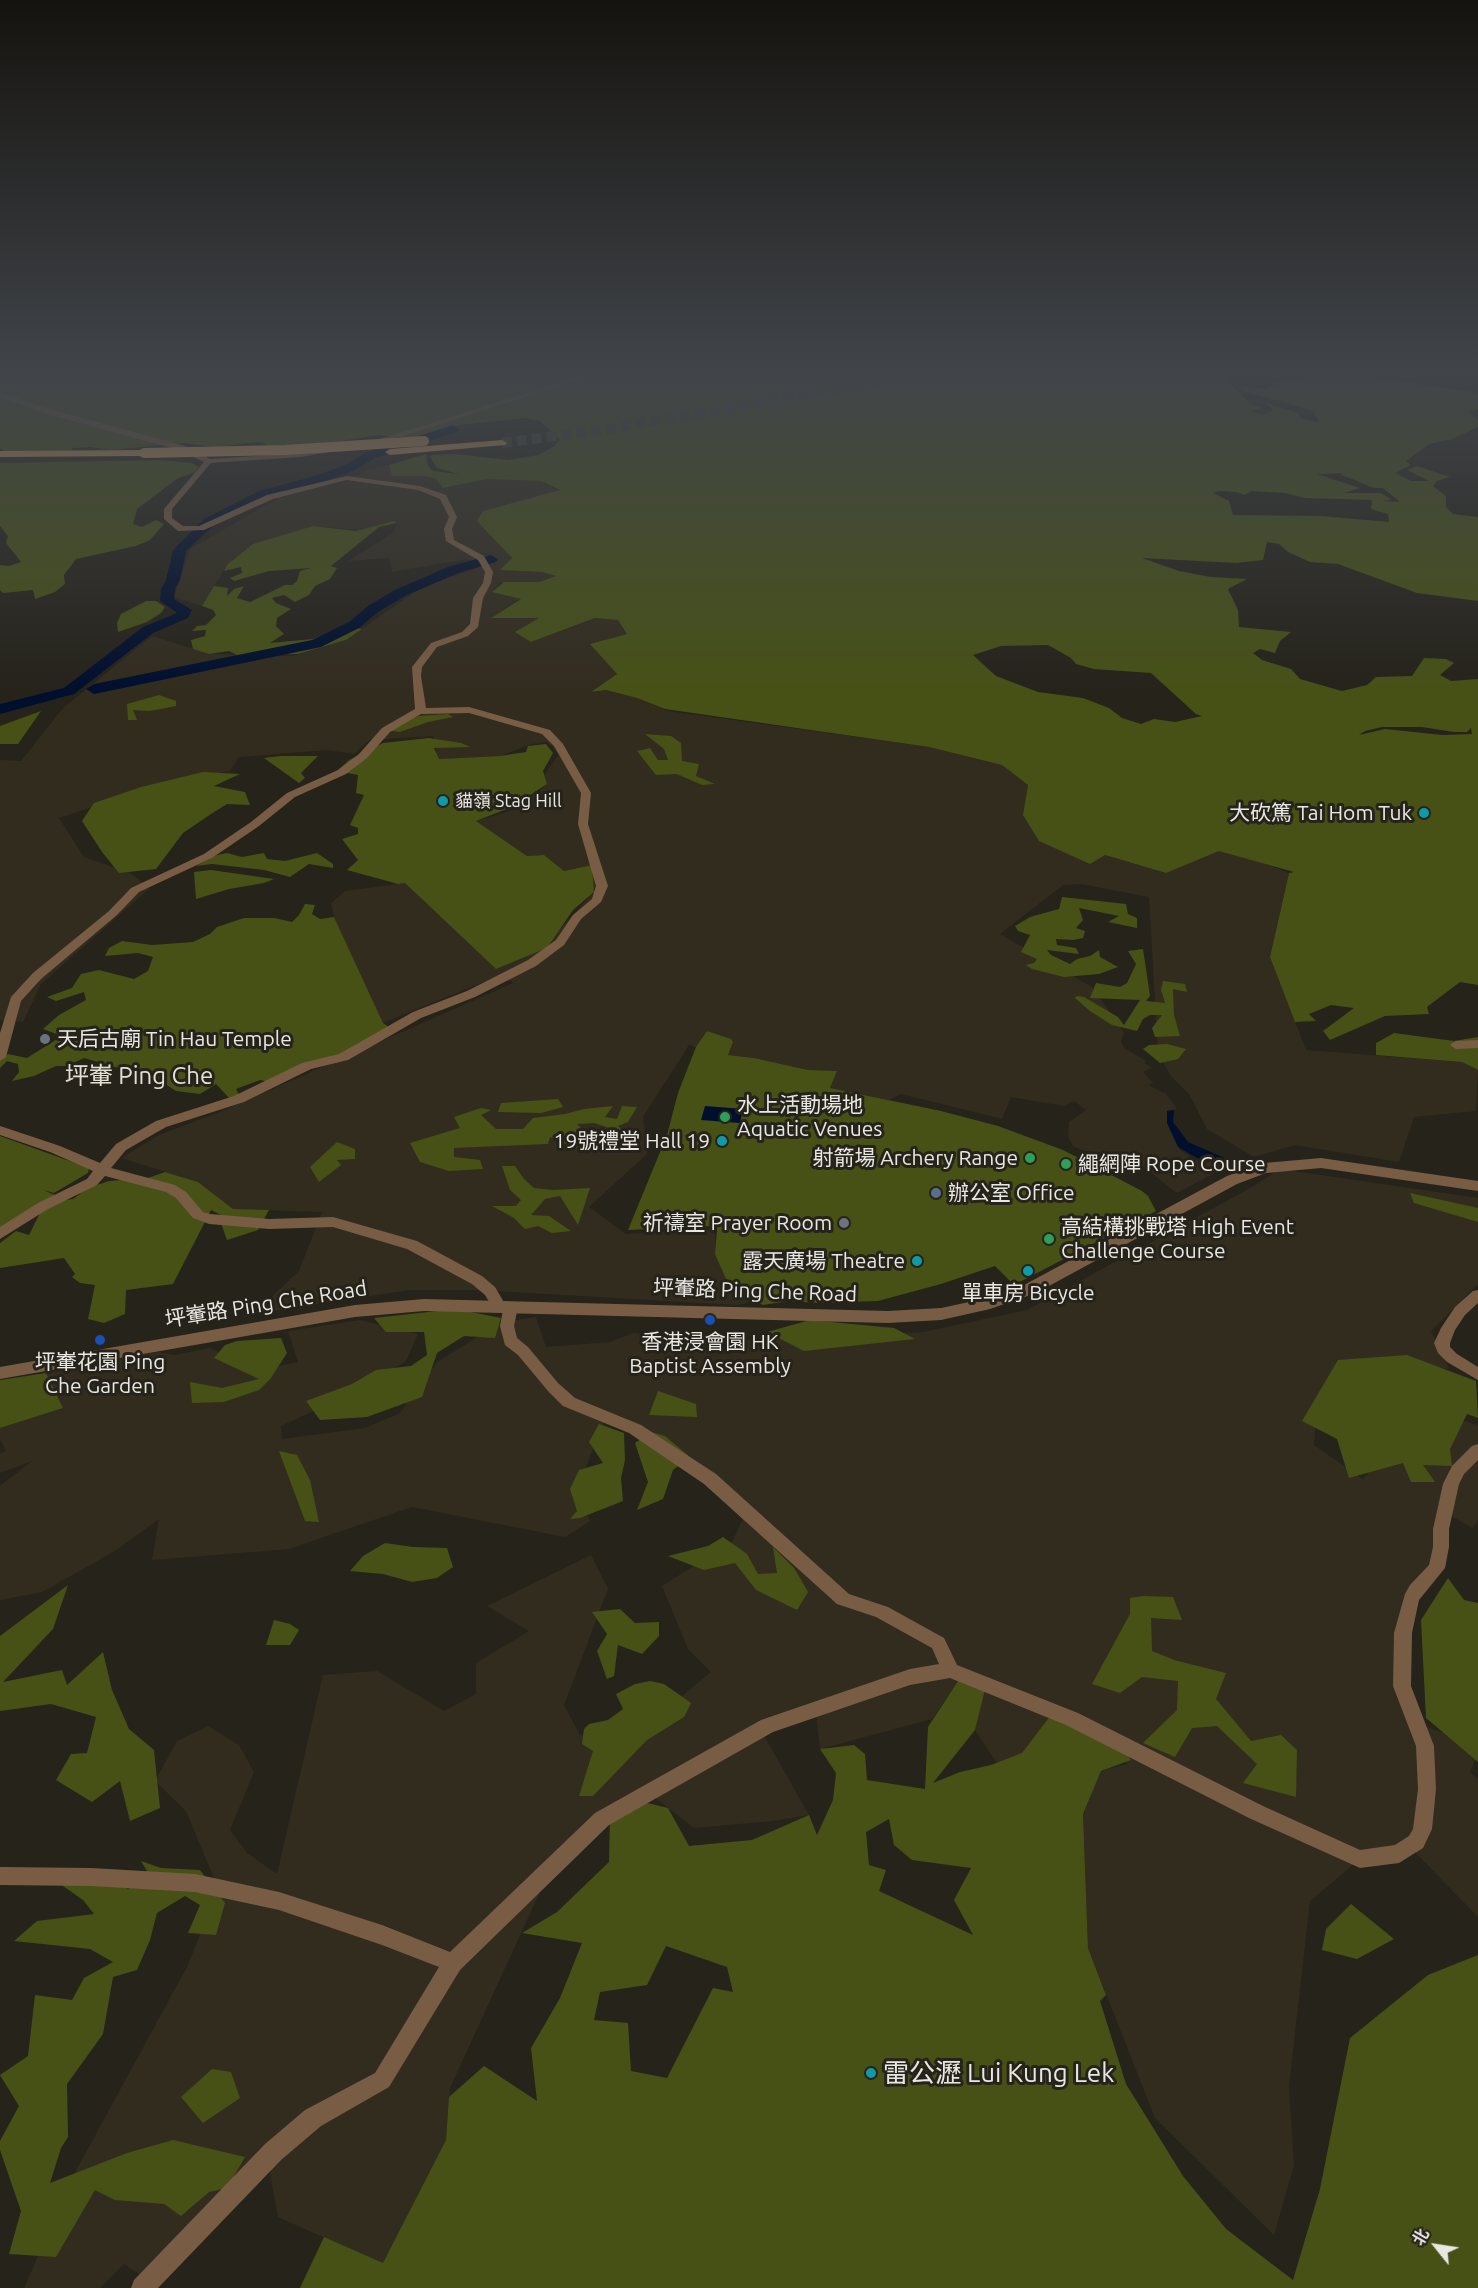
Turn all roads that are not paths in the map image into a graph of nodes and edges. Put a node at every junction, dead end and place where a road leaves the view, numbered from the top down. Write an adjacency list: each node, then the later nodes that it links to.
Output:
1 (193, 480): 2 (street)
2 (340, 480)
3 (371, 480): 4 (street)
4 (419, 711): 7 (street); 9 (street)
5 (1478, 1044): 6 (street)
6 (1456, 1045)
7 (0, 1057)
8 (0, 1130): 9 (street)
9 (103, 1168): 11 (street); 13 (street)
10 (1478, 1186): 13 (street, 坪輋路 Ping Che Road)
11 (0, 1234)
12 (1478, 1295): 15 (street)
13 (505, 1306): 14 (street, 坪輋路 Ping Che Road); 17 (street)
14 (0, 1373)
15 (1478, 1374)
16 (1478, 1450): 17 (street)
17 (951, 1670): 19 (street)
18 (0, 1876): 19 (street)
19 (453, 1963): 20 (street)
20 (142, 2288)

